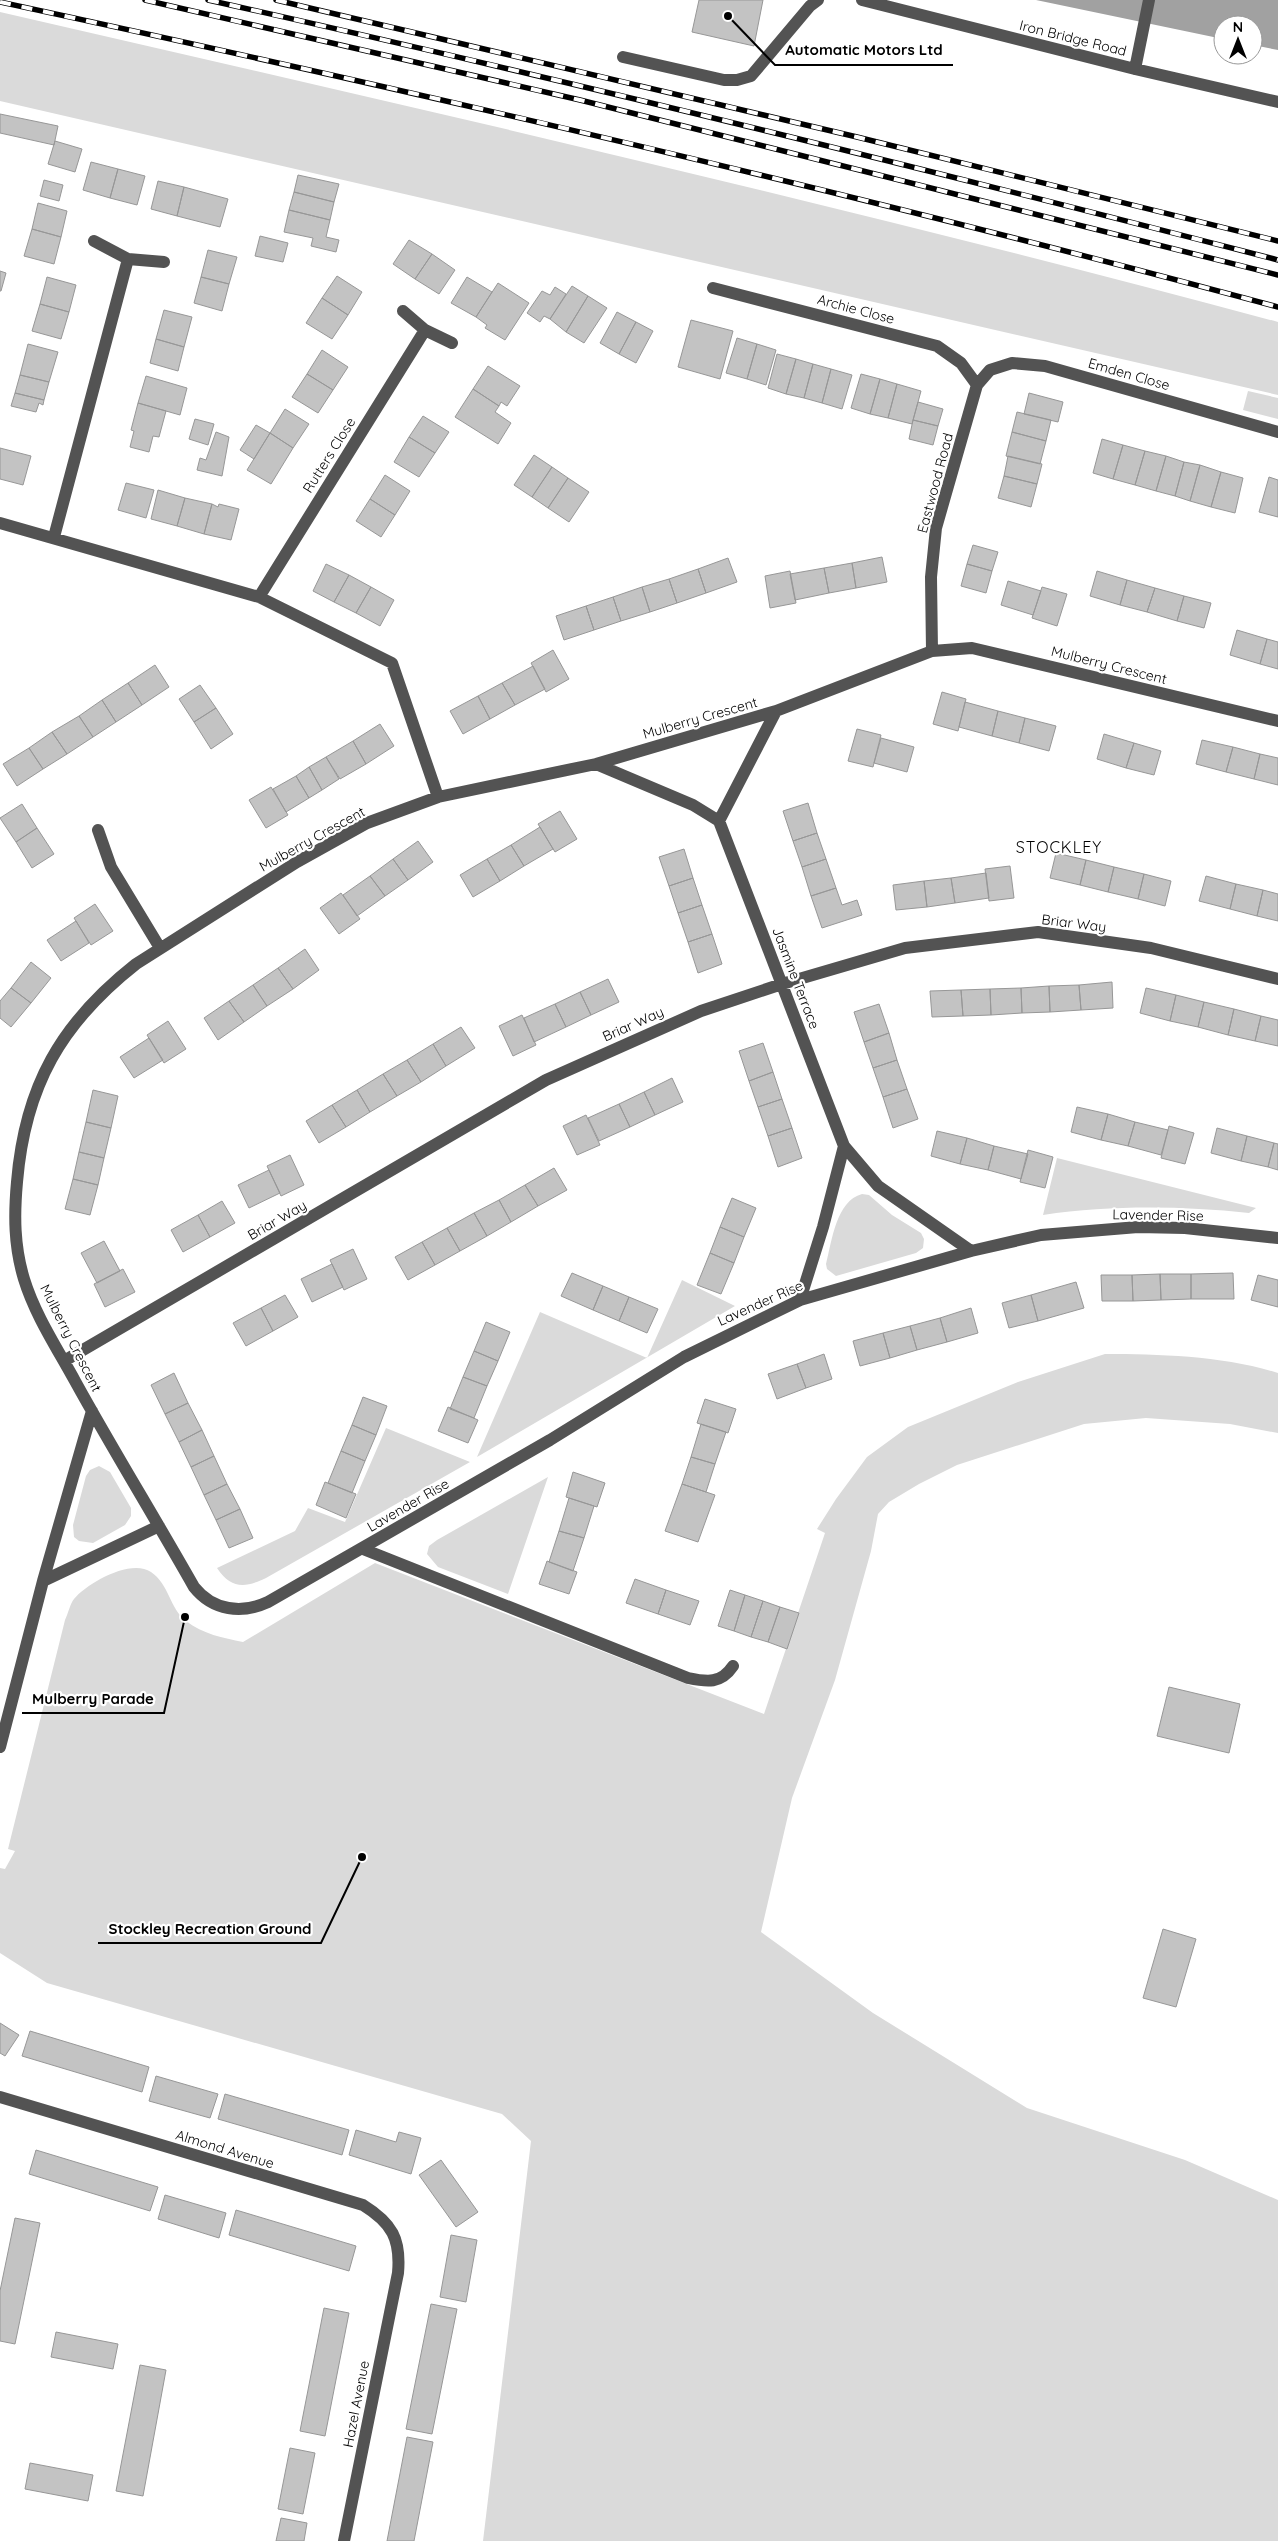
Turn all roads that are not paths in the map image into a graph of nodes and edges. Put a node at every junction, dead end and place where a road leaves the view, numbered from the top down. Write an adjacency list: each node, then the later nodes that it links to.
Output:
1 (818, 0): 4 (street)
2 (862, 0): 5 (street, Iron Bridge Road)
3 (1149, 0): 5 (street)
4 (623, 57)
5 (1135, 69): 6 (street, Iron Bridge Road)
6 (1278, 102)
7 (94, 242): 8 (street)
8 (128, 259): 9 (street); 17 (street)
9 (164, 262)
10 (713, 288): 14 (street, Archie Close)
11 (404, 311): 12 (street)
12 (425, 330): 13 (street); 18 (street, Rutters Close)
13 (452, 343)
14 (977, 385): 15 (street, Emden Close); 19 (street, Eastwood Road)
15 (1278, 432)
16 (0, 523): 17 (street)
17 (54, 537): 18 (street)
18 (259, 596): 23 (street)
19 (932, 651): 20 (street, Mulberry Crescent); 21 (street, Mulberry Crescent)
20 (776, 711): 22 (street, Mulberry Crescent); 24 (street)
21 (1278, 722)
22 (596, 764): 23 (street, Mulberry Crescent); 24 (street)
23 (438, 797): 26 (street, Mulberry Crescent)
24 (719, 821): 28 (street, Jasmine Terrace)
25 (98, 830): 26 (street)
26 (160, 948): 33 (street, Mulberry Crescent)
27 (1278, 979): 28 (street, Briar Way)
28 (782, 984): 29 (street, Jasmine Terrace); 33 (street, Briar Way)
29 (844, 1146): 31 (street, Jasmine Terrace); 32 (street)
30 (1278, 1238): 31 (street, Lavender Rise)
31 (971, 1250): 32 (street, Lavender Rise)
32 (800, 1300): 36 (street, Lavender Rise)
33 (64, 1361): 34 (street, Mulberry Crescent)
34 (92, 1411): 35 (street, Mulberry Crescent); 37 (street)
35 (159, 1526): 37 (street); 38 (street, Mulberry Crescent)
36 (363, 1549): 38 (street, Lavender Rise); 39 (street, Lavender Rise)
37 (43, 1581): 40 (street)
38 (247, 1610)
39 (733, 1666)
40 (0, 1747)
41 (0, 2097): 42 (street, Almond Avenue)
42 (398, 2272): 43 (street, Hazel Avenue)
43 (344, 2541)

